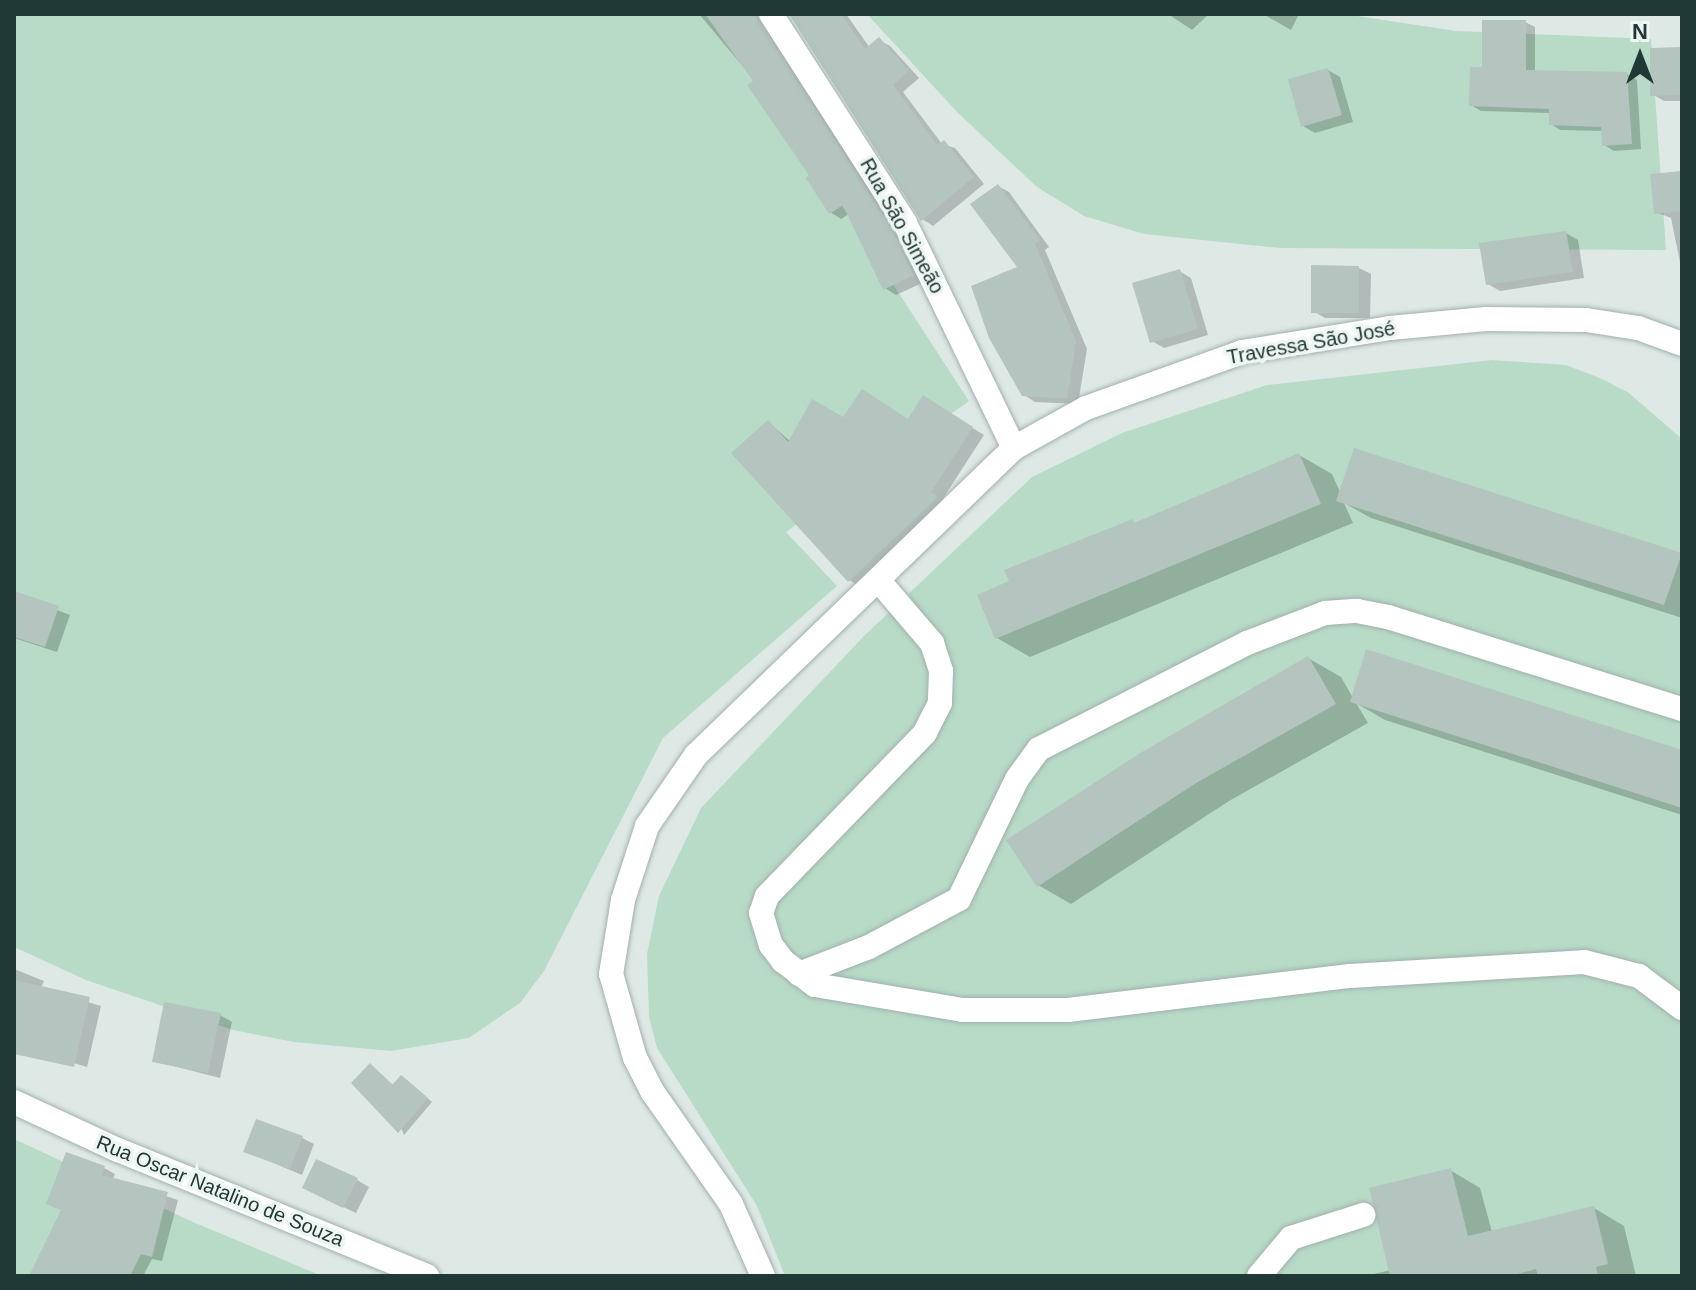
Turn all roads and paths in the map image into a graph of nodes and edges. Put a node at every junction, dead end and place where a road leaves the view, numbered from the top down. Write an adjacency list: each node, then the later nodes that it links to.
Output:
1 (771, 14): 3 (street, Rua São Simeão)
2 (1682, 344): 3 (street, Travessa São José)
3 (1014, 448): 4 (street, Travessa São José)
4 (879, 581): 6 (street); 11 (street, Travessa São José)
5 (1682, 709): 6 (street)
6 (799, 974): 7 (street)
7 (1682, 1008)
8 (14, 1102): 10 (street, Rua Oscar Natalino de Souza)
9 (1363, 1215): 12 (street)
10 (427, 1276)
11 (763, 1276)
12 (1259, 1276)

